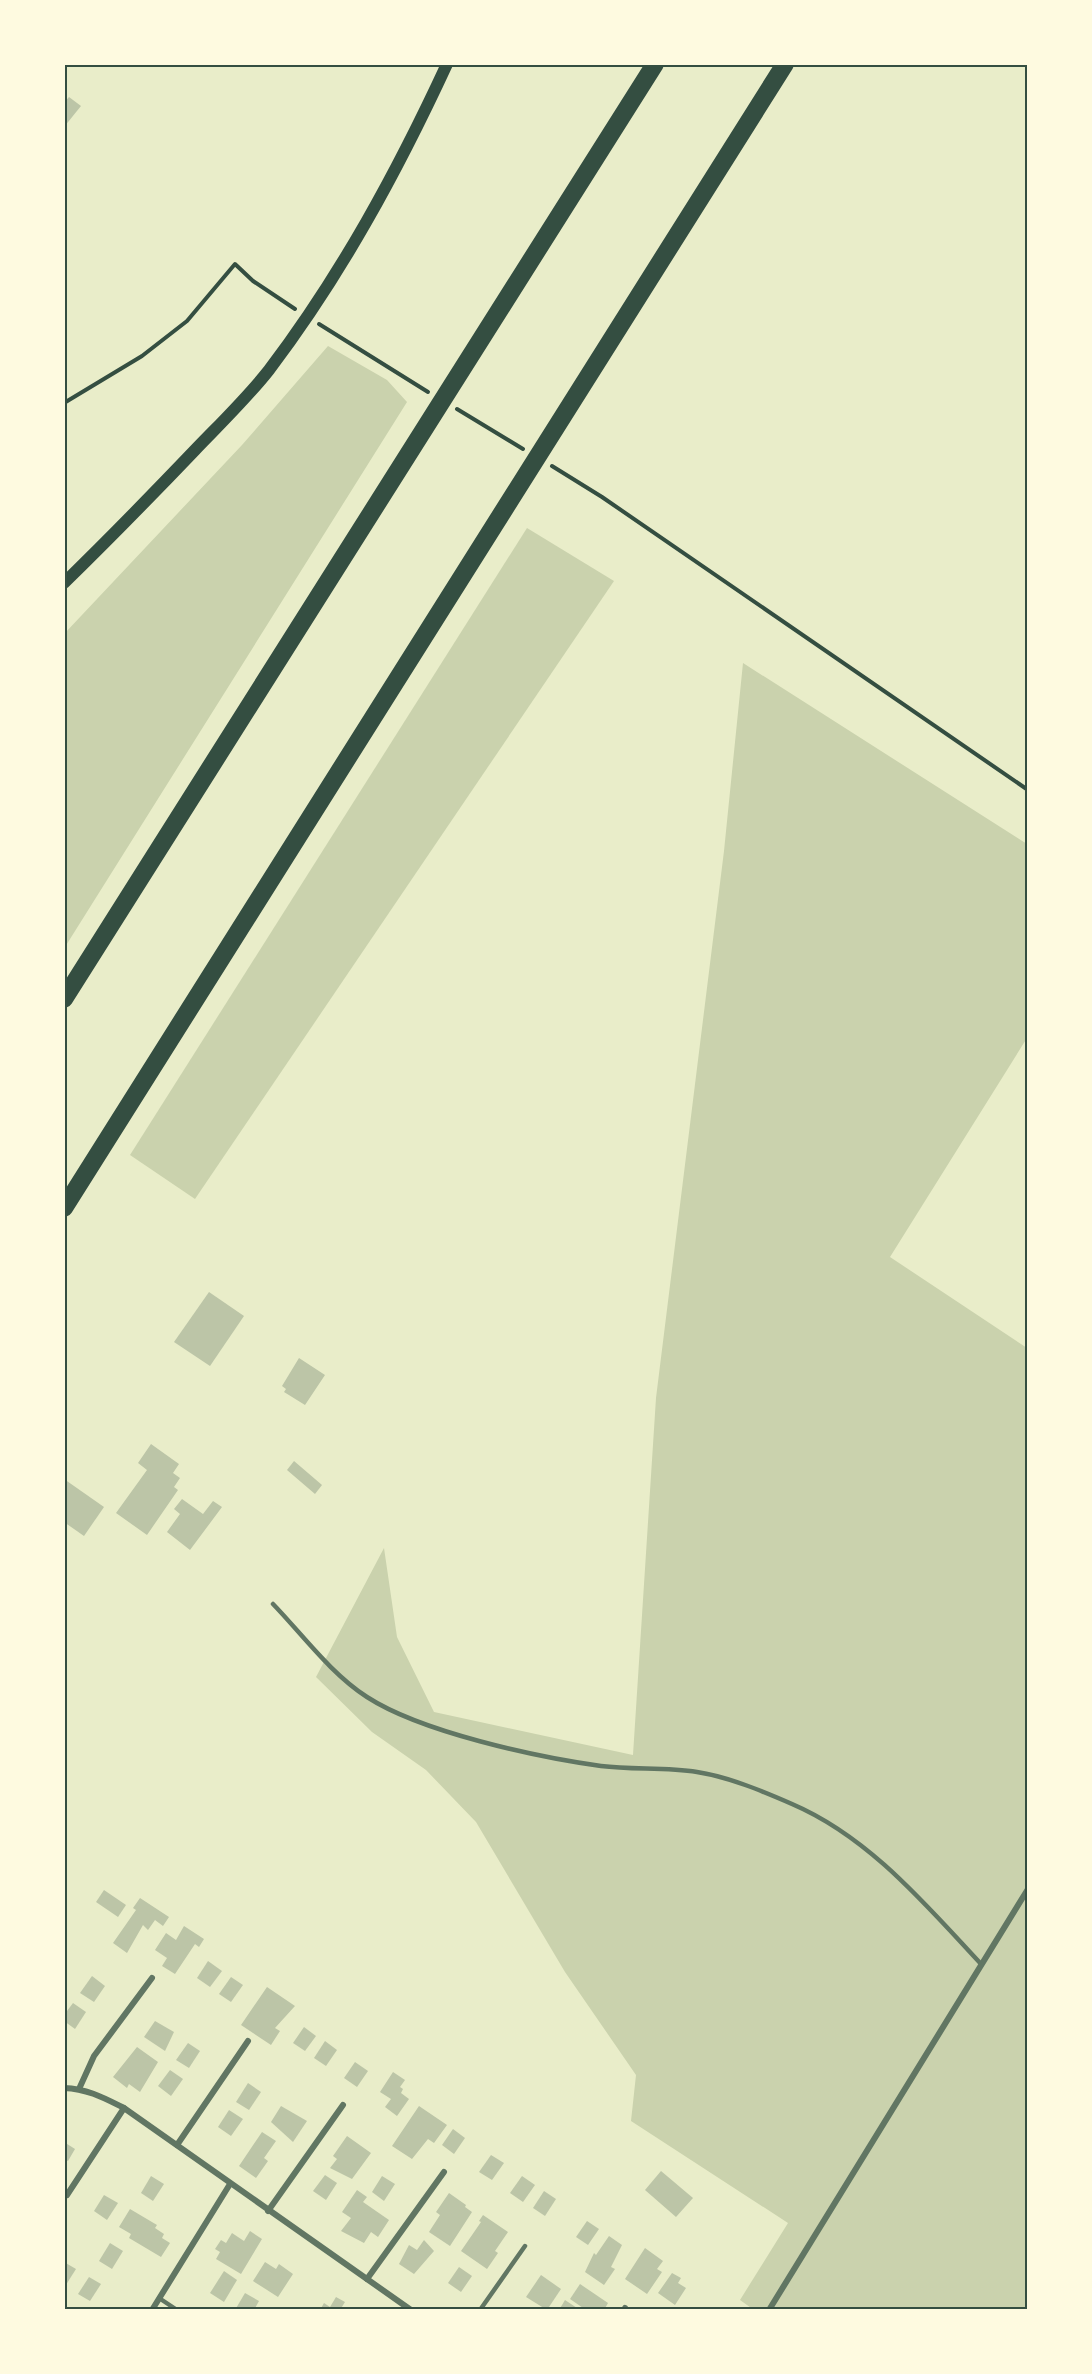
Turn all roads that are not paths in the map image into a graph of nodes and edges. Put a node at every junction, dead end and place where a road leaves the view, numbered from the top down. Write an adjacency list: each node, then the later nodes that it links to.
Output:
1 (447, 64): 4 (main road)
2 (655, 64): 5 (highway)
3 (785, 64): 6 (highway)
4 (64, 583)
5 (64, 999)
6 (64, 1208)
7 (273, 1604): 9 (lane)
8 (1028, 1889): 9 (street)
9 (981, 1964): 28 (street)
10 (152, 1978): 13 (street)
11 (248, 2041): 16 (street)
12 (64, 2088): 13 (street)
13 (79, 2089): 15 (street)
14 (343, 2105): 20 (street)
15 (124, 2108): 16 (street); 19 (street)
16 (177, 2145): 18 (street)
17 (444, 2172): 22 (street)
18 (230, 2184): 20 (street); 23 (street)
19 (68, 2194)
20 (268, 2211): 22 (street)
21 (525, 2246): 27 (lane)
22 (367, 2279): 26 (street)
23 (159, 2298): 24 (street); 25 (lane)
24 (152, 2310)
25 (177, 2310)
26 (411, 2310)
27 (480, 2310)
28 (769, 2310)

